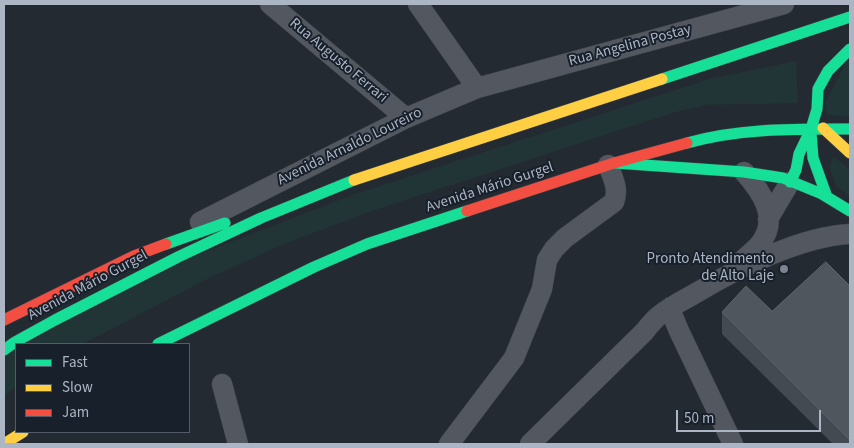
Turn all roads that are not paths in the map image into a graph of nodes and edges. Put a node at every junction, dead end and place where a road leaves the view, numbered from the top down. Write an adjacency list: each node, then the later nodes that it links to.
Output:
1 (270, 4): 7 (street, Rua Augusto Ferrari)
2 (418, 4): 6 (street)
3 (784, 4): 6 (street, Rua Angelina Postay)
4 (850, 17): 15 (main road, Avenida Mário Gurgel)
5 (850, 48): 8 (main road)
6 (477, 88): 7 (street, Avenida Arnaldo Loureiro)
7 (406, 118): 19 (street, Avenida Arnaldo Loureiro)
8 (817, 128): 9 (main road, Avenida Mário Gurgel); 10 (main road); 11 (main road, Avenida Mário Gurgel); 13 (main road); 14 (main road)
9 (850, 129)
10 (850, 153)
11 (611, 164): 12 (main road); 23 (main road, Avenida Mário Gurgel); 29 (street)
12 (744, 172): 13 (main road); 17 (street)
13 (790, 182): 14 (main road); 17 (street)
14 (827, 197): 16 (main road)
15 (296, 202): 19 (main road, Avenida Mário Gurgel); 24 (main road, Avenida Mário Gurgel)
16 (850, 211)
17 (768, 219): 20 (street)
18 (850, 234): 20 (street)
19 (134, 256): 22 (main road, Avenida Mário Gurgel)
20 (724, 276): 21 (street)
21 (671, 307): 30 (street); 31 (street)
22 (4, 320)
23 (160, 343)
24 (4, 350)
25 (222, 384): 28 (street)
26 (21, 433): 27 (main road)
27 (4, 444)
28 (238, 444)
29 (448, 444)
30 (530, 444)
31 (733, 444)

